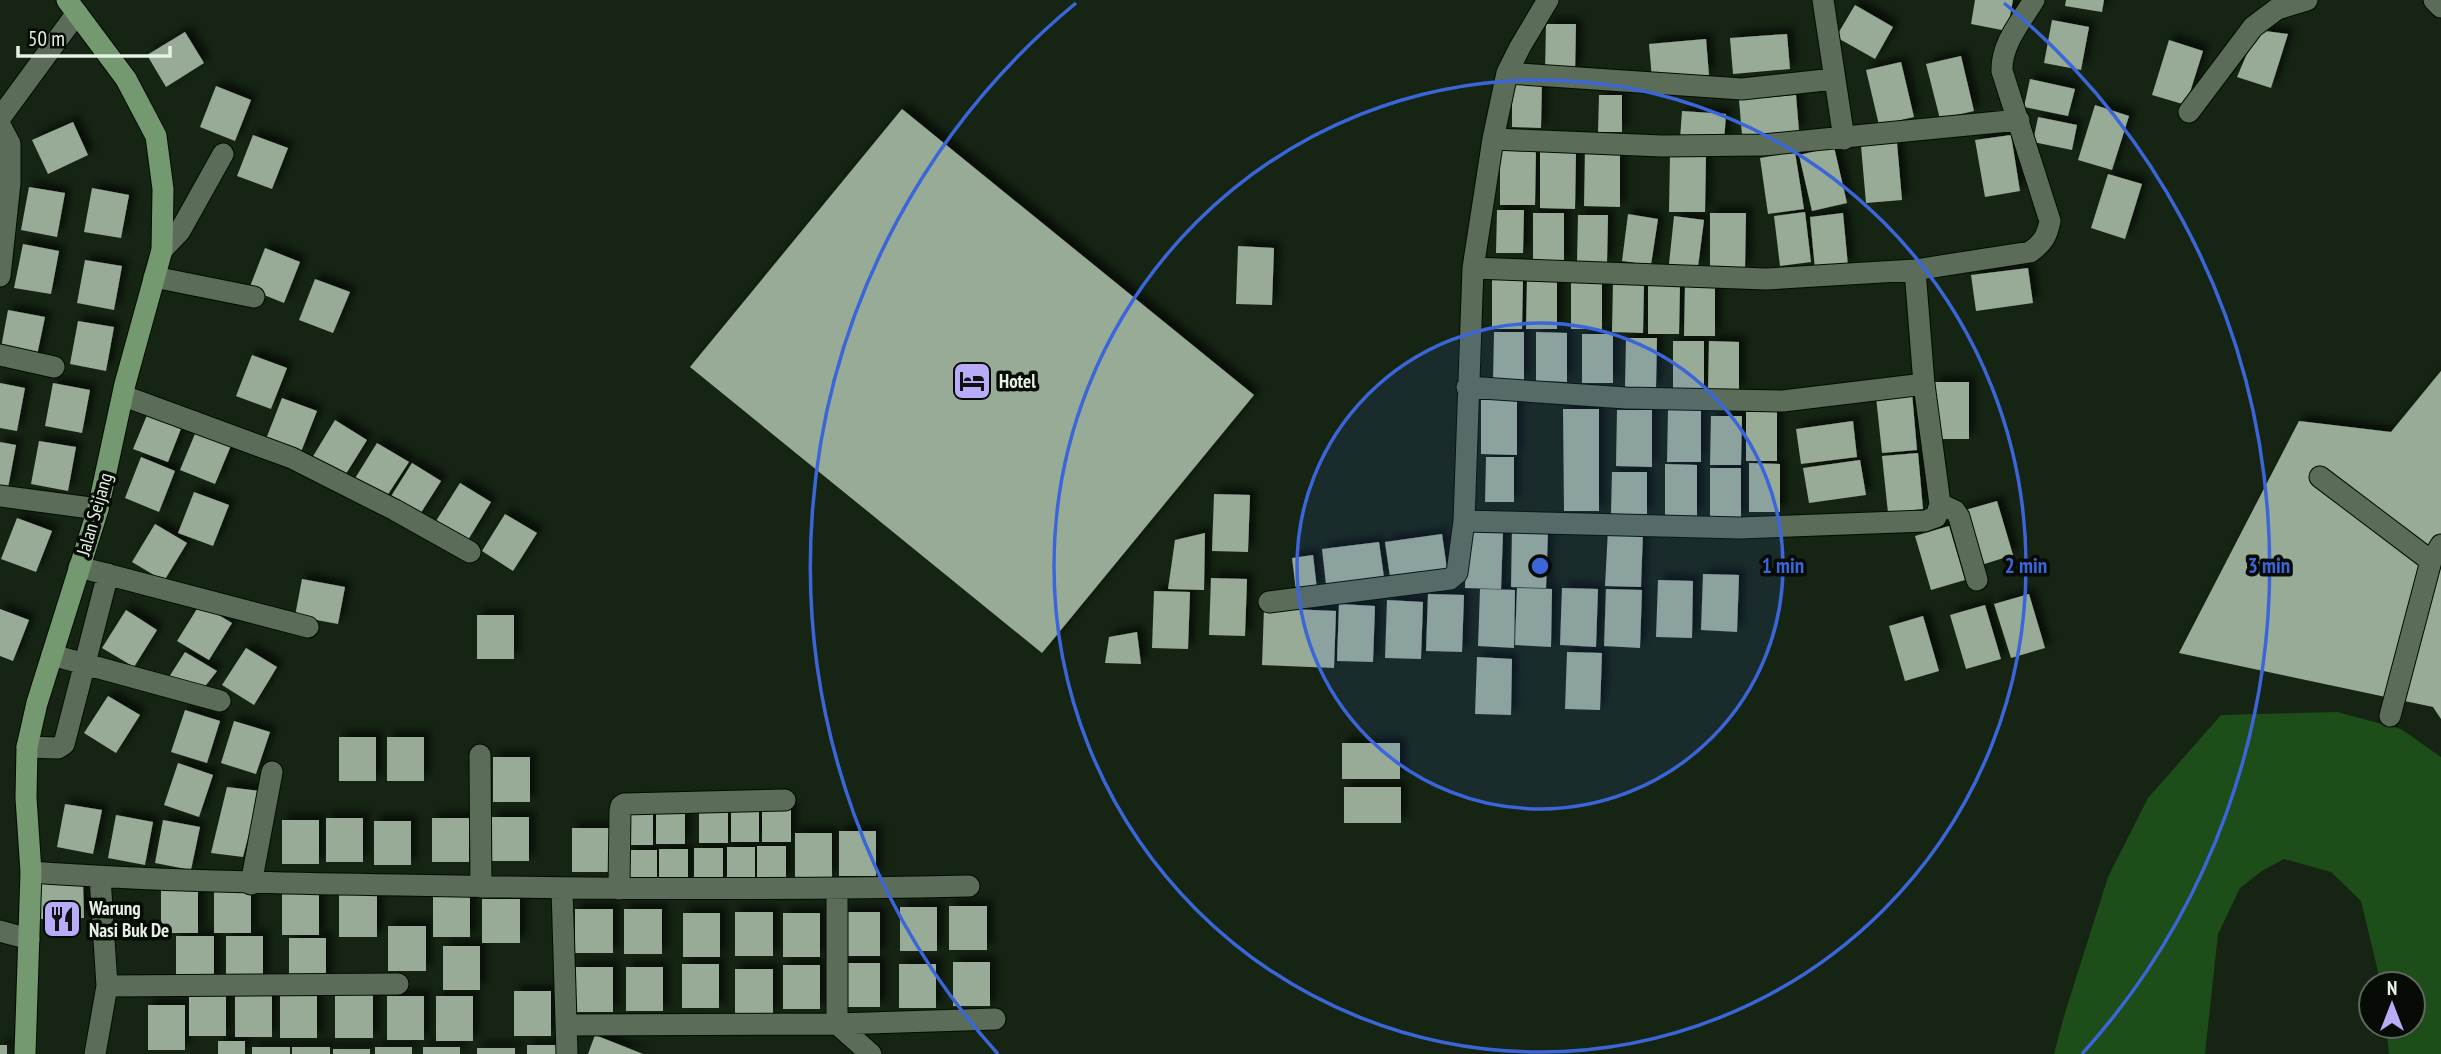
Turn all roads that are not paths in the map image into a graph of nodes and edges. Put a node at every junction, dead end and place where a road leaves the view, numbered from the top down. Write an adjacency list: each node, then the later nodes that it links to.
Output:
1 (1548, 0): 8 (street)
2 (1823, 0): 9 (street)
3 (2034, 0): 12 (street)
4 (2307, 0): 10 (street)
5 (2434, 0): 7 (street)
6 (72, 6): 11 (street); 17 (main road, Jalan Seijang)
7 (2441, 8)
8 (1507, 73): 9 (street); 14 (street)
9 (1834, 79): 15 (street)
10 (2189, 112)
11 (0, 118)
12 (2019, 120): 15 (street); 19 (street)
13 (0, 125): 20 (street)
14 (1493, 139): 15 (street); 18 (street)
15 (1844, 139)
16 (223, 154): 17 (street)
17 (162, 250): 21 (main road, Jalan Seijang)
18 (1473, 268): 19 (street); 26 (street)
19 (1915, 270): 25 (street)
20 (0, 276)
21 (154, 277): 22 (street); 27 (main road, Jalan Seijang)
22 (254, 297)
23 (0, 355): 24 (street)
24 (54, 367)
25 (1924, 384): 26 (street); 30 (street)
26 (1467, 387): 32 (street)
27 (124, 396): 31 (main road, Jalan Seijang); 33 (street)
28 (2320, 477): 34 (street)
29 (0, 496): 31 (street)
30 (1940, 504): 32 (street); 37 (street)
31 (98, 509): 35 (main road, Jalan Seijang)
32 (1464, 521): 38 (street)
33 (470, 552)
34 (2436, 553): 43 (street)
35 (79, 567): 36 (street); 40 (main road, Jalan Seijang)
36 (108, 574): 39 (street); 41 (street)
37 (1977, 580)
38 (1269, 602)
39 (308, 627)
40 (52, 654): 41 (street); 44 (main road, Jalan Seijang)
41 (85, 664): 42 (street); 44 (street)
42 (220, 701)
43 (2390, 716)
44 (27, 747): 48 (main road, Jalan Seijang)
45 (480, 755): 52 (street)
46 (272, 772): 50 (street)
47 (785, 800): 54 (street)
48 (31, 872): 49 (street); 57 (main road, Jalan Seijang)
49 (100, 877): 50 (street); 59 (street)
50 (251, 884): 52 (street)
51 (969, 886): 55 (street)
52 (481, 887): 53 (street)
53 (562, 889): 54 (street); 62 (street)
54 (619, 889): 55 (street)
55 (837, 889): 61 (street)
56 (0, 931): 57 (street)
57 (29, 939): 63 (main road, Jalan Seijang)
58 (398, 985): 59 (street)
59 (107, 986): 64 (street)
60 (995, 1019): 61 (street)
61 (837, 1024): 62 (street); 66 (street)
62 (566, 1026): 65 (street)
63 (25, 1054)
64 (96, 1054)
65 (567, 1054)
66 (871, 1054)

